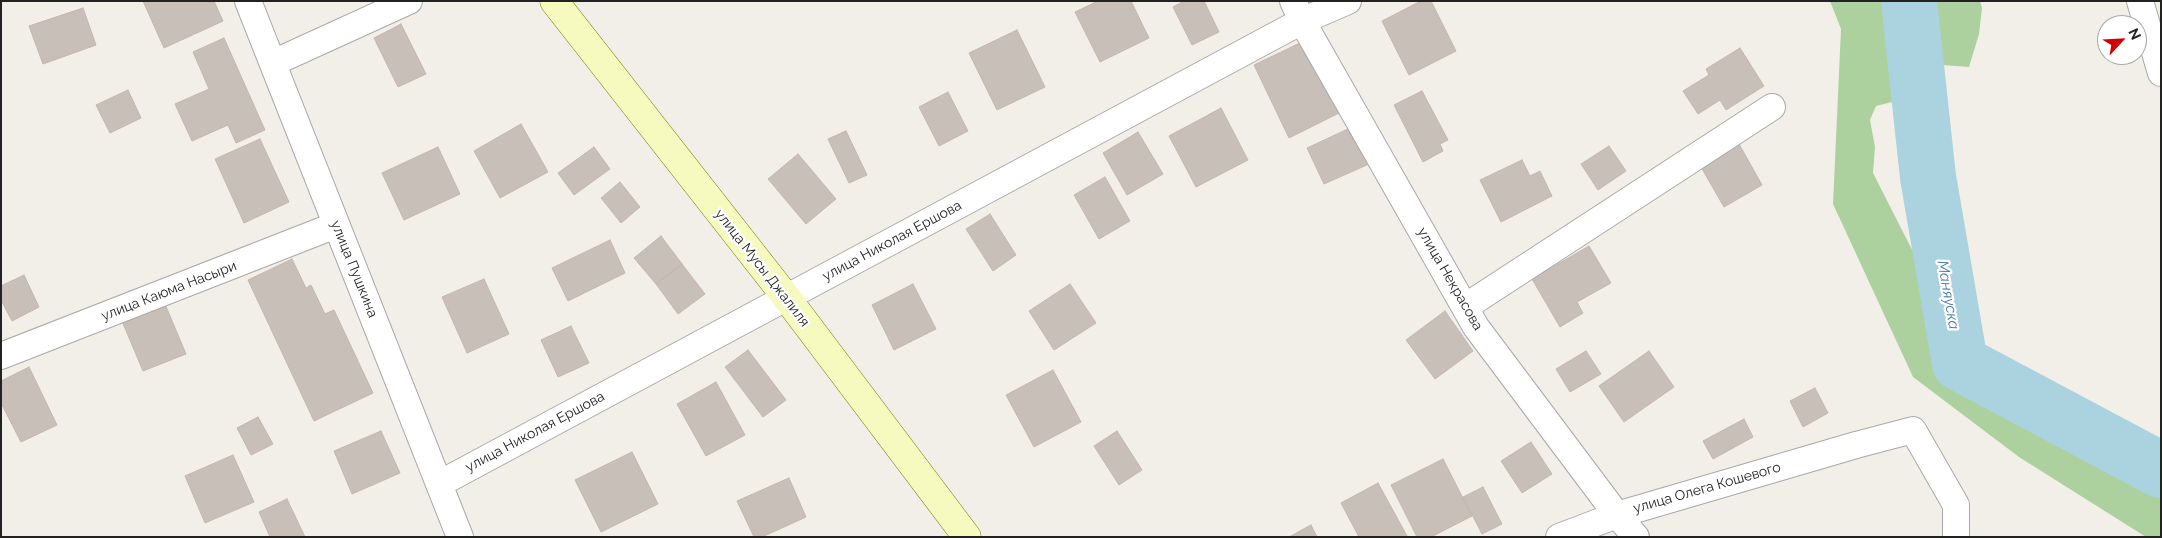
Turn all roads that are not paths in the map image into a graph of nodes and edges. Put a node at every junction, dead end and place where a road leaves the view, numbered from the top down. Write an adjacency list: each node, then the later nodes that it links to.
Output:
1 (248, 1): 7 (street, улица Пушкина)
2 (409, 1): 7 (street)
3 (554, 1): 11 (main road, улица Мусы Джалиля)
4 (1348, 1): 6 (street, улица Николая Ершова)
5 (2140, 1): 8 (street)
6 (1298, 11): 11 (street, улица Николая Ершова); 12 (street, улица Некрасова)
7 (273, 63): 10 (street, улица Пушкина)
8 (2161, 73)
9 (1772, 107): 12 (street)
10 (336, 225): 13 (street, улица Каюма Насыри); 14 (street, улица Пушкина)
11 (786, 298): 14 (street, улица Николая Ершова); 17 (main road, улица Мусы Джалиля)
12 (1465, 307): 15 (street, улица Некрасова)
13 (1, 356)
14 (438, 484): 16 (street, улица Пушкина)
15 (1617, 515): 18 (street, улица Олега Кошевого); 19 (street, улица Некрасова); 20 (street, улица Олега Кошевого)
16 (460, 537)
17 (967, 537)
18 (1559, 537)
19 (1636, 537)
20 (1956, 537)

